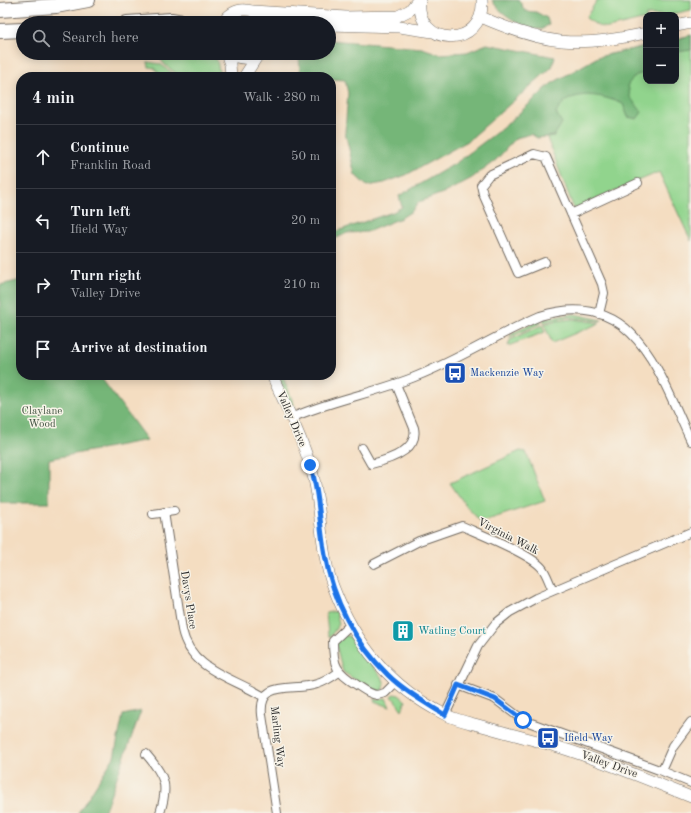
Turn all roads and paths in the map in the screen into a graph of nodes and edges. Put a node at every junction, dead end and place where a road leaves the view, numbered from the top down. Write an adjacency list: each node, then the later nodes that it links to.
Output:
1 (88, 0): 4 (highway)
2 (419, 0): 9 (street); 16 (street)
3 (482, 0): 10 (street)
4 (0, 10)
5 (253, 11): 6 (street); 7 (street); 8 (street)
6 (228, 16)
7 (260, 16)
8 (319, 16)
9 (336, 17)
10 (481, 17): 16 (street); 17 (street)
11 (691, 23): 13 (street)
12 (336, 25): 16 (street)
13 (679, 25)
14 (16, 30): 15 (highway)
15 (0, 31)
16 (433, 32)
17 (643, 34)
18 (228, 60): 20 (street)
19 (255, 60): 21 (street)
20 (230, 72)
21 (247, 72)
22 (638, 183): 23 (street)
23 (571, 214): 24 (street); 25 (street)
24 (544, 262)
25 (599, 314): 27 (street); 29 (street)
26 (274, 380): 28 (street, Valley Drive)
27 (396, 384): 28 (street); 30 (street)
28 (291, 418): 37 (street, Valley Drive)
29 (691, 441)
30 (362, 448)
31 (174, 511): 32 (street)
32 (164, 512): 33 (street); 41 (street, Davys Place)
33 (153, 514)
34 (691, 532): 36 (street)
35 (374, 564): 36 (street, Virginia Walk)
36 (553, 590): 40 (street)
37 (350, 625): 38 (street); 39 (street, Valley Drive)
38 (339, 672): 39 (street); 41 (street, Marling Way)
39 (396, 682): 42 (street, Valley Drive)
40 (458, 685): 42 (street); 45 (street)
41 (264, 697): 49 (street, Marling Way)
42 (445, 715): 47 (street, Valley Drive)
43 (691, 722): 45 (street)
44 (146, 754): 48 (street)
45 (662, 771): 46 (street)
46 (691, 783)
47 (691, 797)
48 (160, 813)
49 (277, 813)

